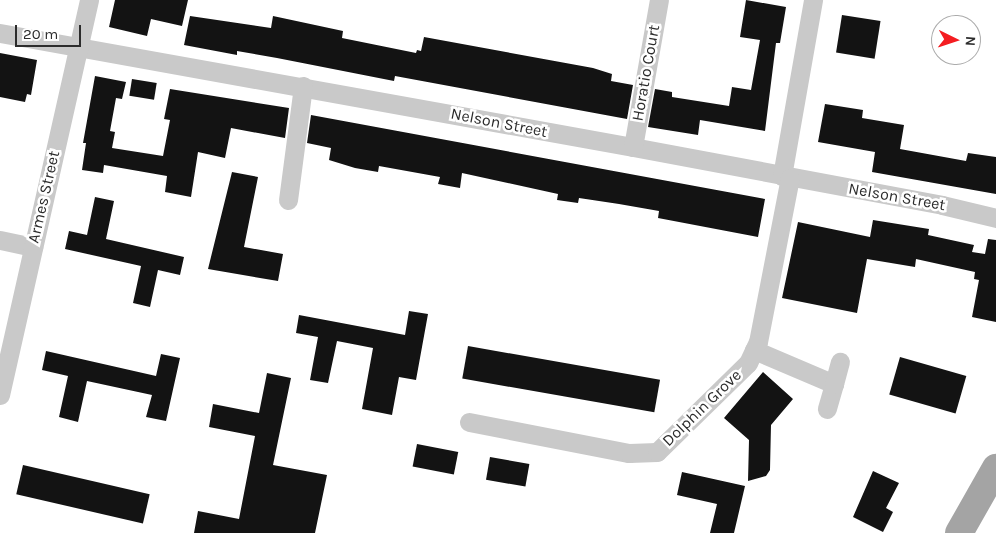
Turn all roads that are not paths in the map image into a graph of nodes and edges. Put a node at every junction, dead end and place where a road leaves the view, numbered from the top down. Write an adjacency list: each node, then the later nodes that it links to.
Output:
1 (89, 0): 5 (street, Armes Street)
2 (659, 0): 7 (street, Horatio Court)
3 (813, 0): 8 (street, Dolphin Grove)
4 (0, 33): 5 (street, Nelson Street)
5 (78, 47): 6 (street, Nelson Street); 12 (street, Armes Street)
6 (303, 86): 7 (street, Nelson Street); 9 (street)
7 (633, 147): 8 (street, Nelson Street)
8 (786, 177): 10 (street, Nelson Street); 13 (street, Dolphin Grove)
9 (288, 200)
10 (996, 218)
11 (0, 240): 12 (street)
12 (33, 247): 16 (street, Armes Street)
13 (754, 350): 15 (street); 18 (street, Dolphin Grove)
14 (840, 362): 15 (street)
15 (834, 384): 17 (street)
16 (0, 395)
17 (827, 409)
18 (469, 422)
19 (992, 482): 20 (main road)
20 (959, 533)

